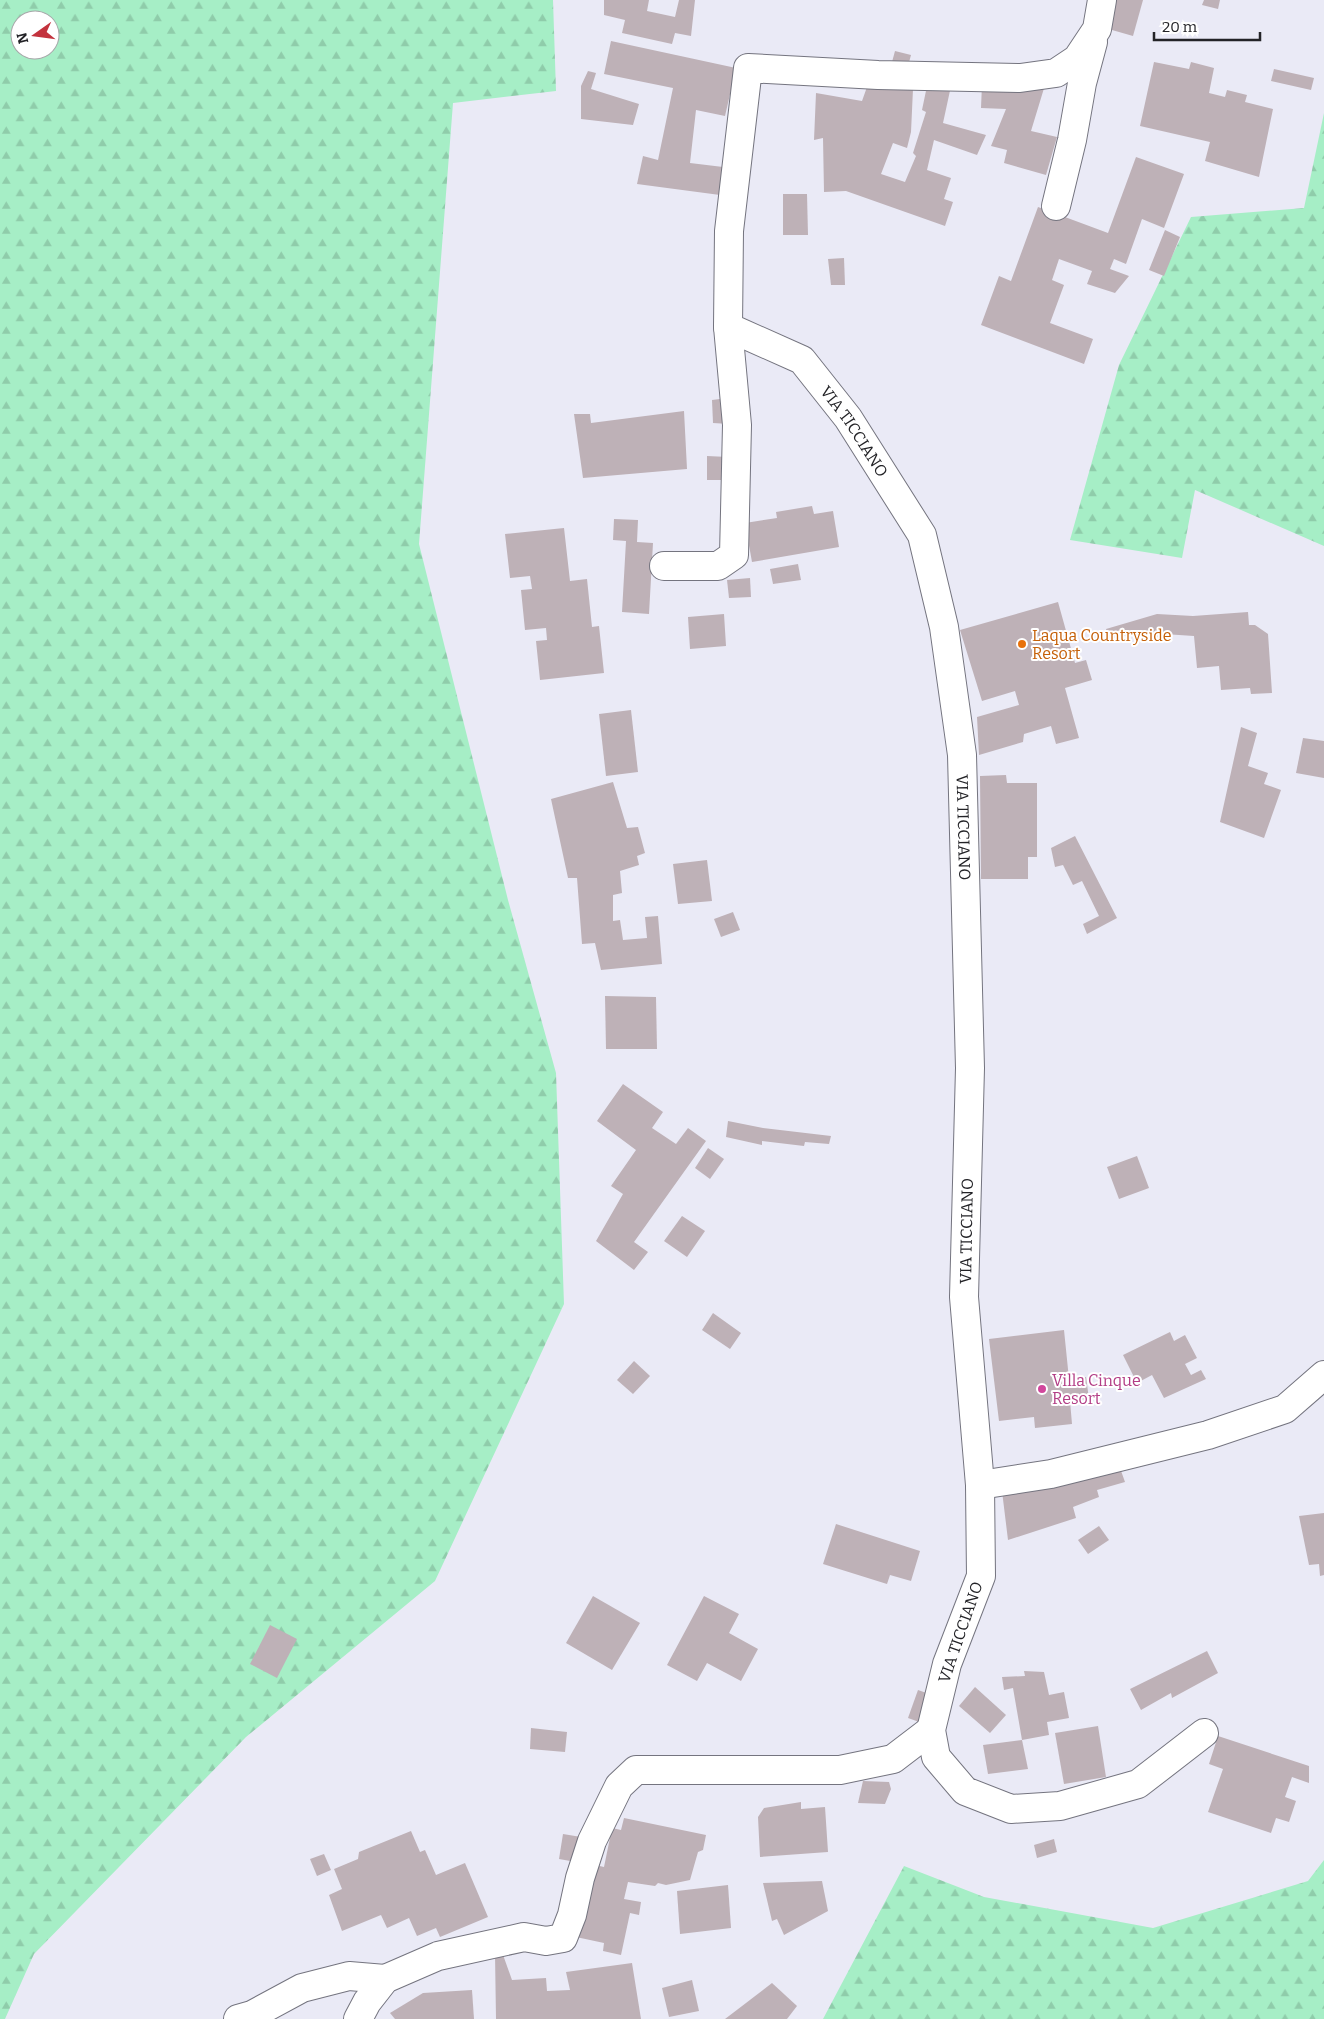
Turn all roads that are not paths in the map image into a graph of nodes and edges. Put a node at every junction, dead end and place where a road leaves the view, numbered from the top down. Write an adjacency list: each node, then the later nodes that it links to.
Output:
1 (1102, 0): 2 (street)
2 (1097, 29): 3 (street); 4 (street)
3 (1056, 206)
4 (728, 327): 5 (street); 7 (street, VIA TICCIANO)
5 (664, 566)
6 (1324, 1375): 7 (street)
7 (980, 1485): 8 (street, VIA TICCIANO)
8 (931, 1730): 9 (street, VIA TICCIANO); 10 (street)
9 (1204, 1733)
10 (385, 1979): 11 (street); 12 (street)
11 (238, 2019)
12 (358, 2019)

